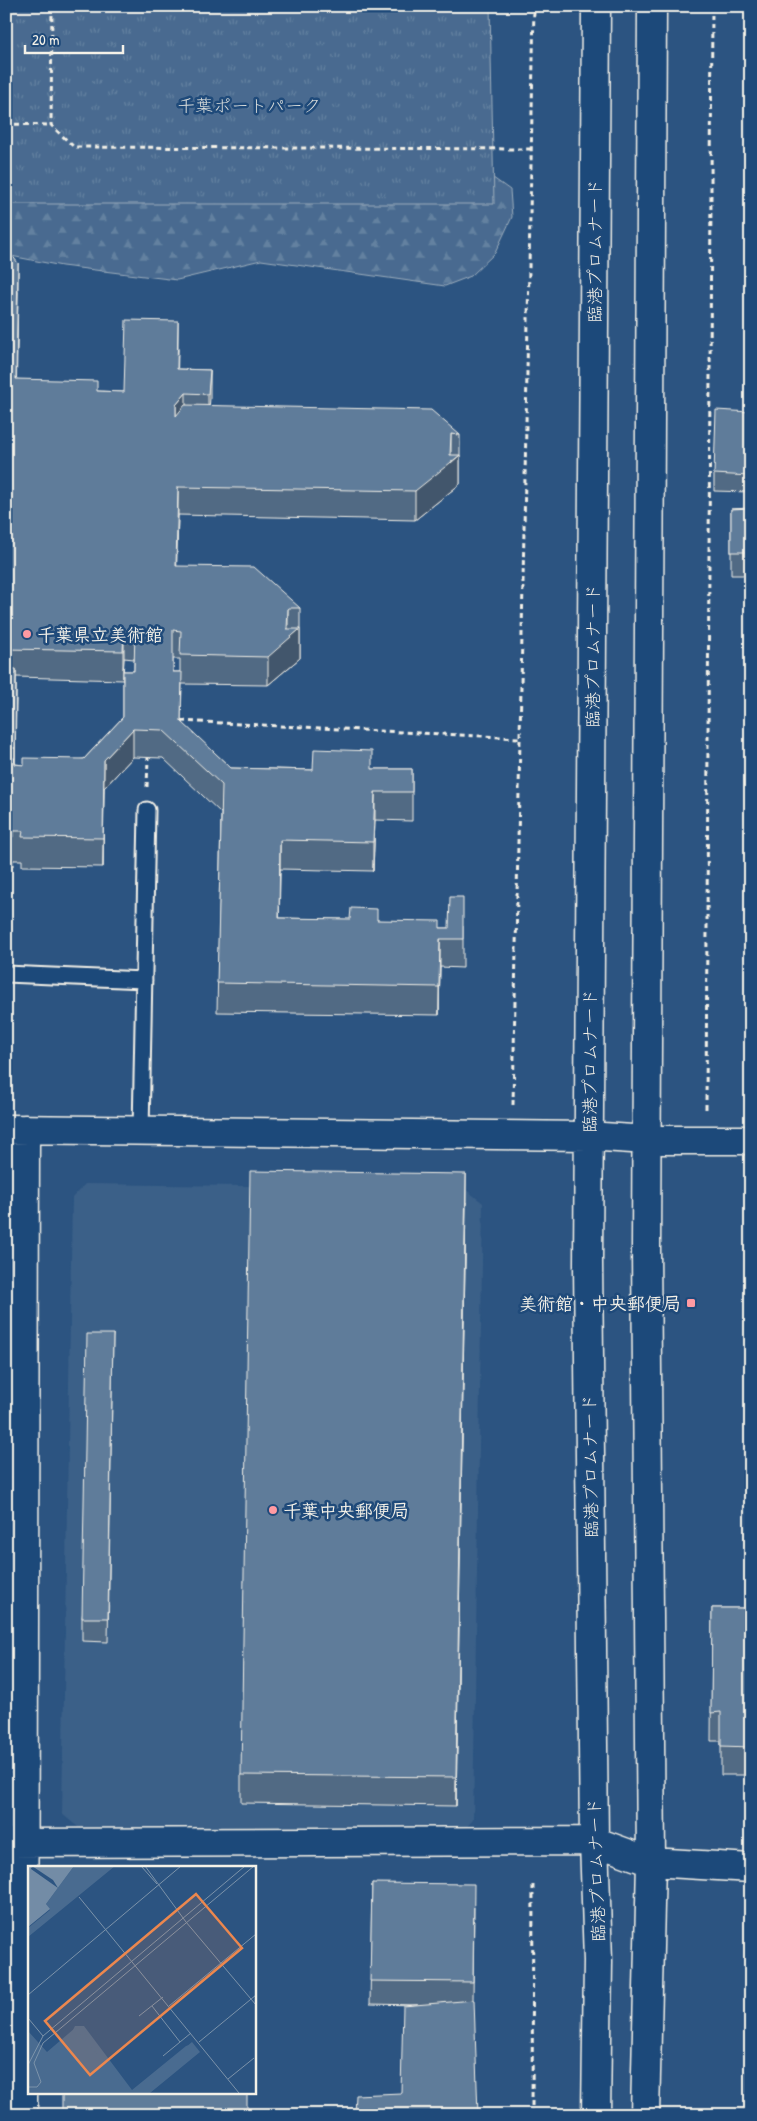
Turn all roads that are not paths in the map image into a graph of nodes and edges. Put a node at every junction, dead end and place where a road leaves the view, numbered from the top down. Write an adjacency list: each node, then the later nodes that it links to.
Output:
1 (596, 6): 8 (street, 臨港プロムナード)
2 (652, 6): 9 (street)
3 (147, 810): 5 (lane)
4 (6, 974): 5 (lane)
5 (144, 980): 7 (lane)
6 (16, 1129): 7 (street); 12 (street)
7 (141, 1132): 8 (street)
8 (588, 1136): 9 (street); 11 (street, 臨港プロムナード)
9 (647, 1140): 10 (street); 13 (street)
10 (751, 1140)
11 (594, 1841): 12 (street); 13 (street); 16 (street, 臨港プロムナード)
12 (15, 1843): 15 (street)
13 (651, 1862): 14 (street); 17 (street)
14 (751, 1868)
15 (23, 2115)
16 (596, 2115)
17 (644, 2115)

